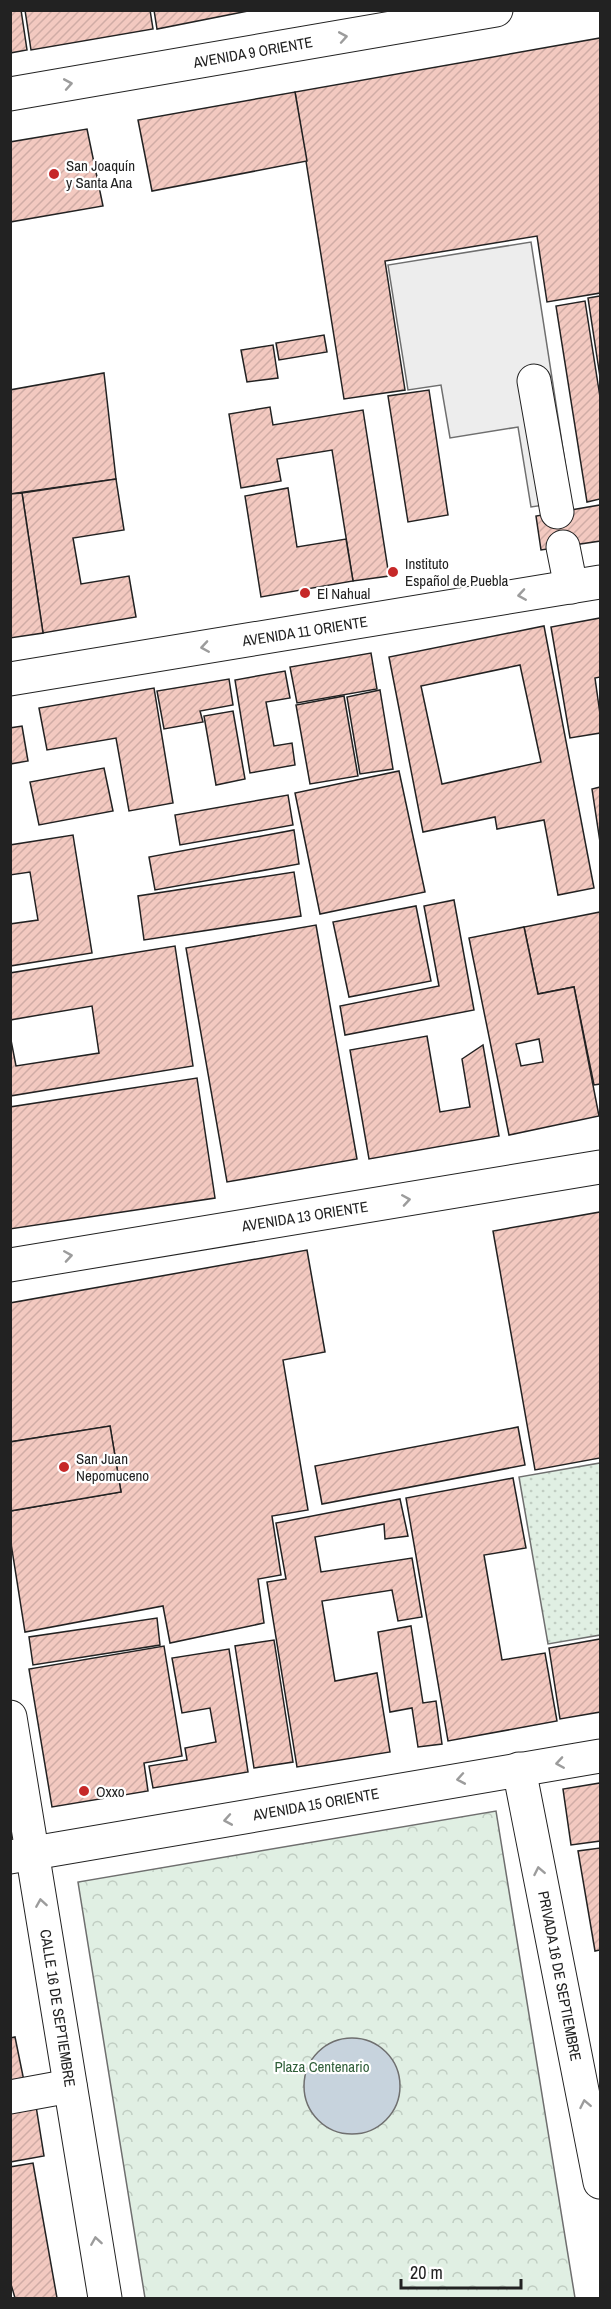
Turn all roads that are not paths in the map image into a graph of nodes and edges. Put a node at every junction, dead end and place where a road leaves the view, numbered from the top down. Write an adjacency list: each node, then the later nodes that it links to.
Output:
1 (495, 10): 2 (street, AVENIDA 9 ORIENTE, one-way to 1)
2 (10, 94)
3 (534, 381): 4 (street)
4 (557, 512)
5 (563, 547): 6 (street)
6 (586, 585): 7 (street, AVENIDA 11 ORIENTE, one-way to 7)
7 (10, 680)
8 (600, 1167): 9 (street, AVENIDA 13 ORIENTE, one-way to 8)
9 (10, 1266)
10 (10, 1717): 13 (street, CALLE 16 DE SEPTIEMBRE)
11 (600, 1756): 12 (street, AVENIDA 15 ORIENTE, one-way to 12)
12 (519, 1769): 13 (street, AVENIDA 15 ORIENTE, one-way to 13); 16 (street, PRIVADA 16 DE SEPTIEMBRE, one-way to 12)
13 (22, 1855): 14 (street, CALLE 16 DE SEPTIEMBRE, one-way to 13)
14 (70, 2086): 15 (street); 17 (street, CALLE 16 DE SEPTIEMBRE, one-way to 14)
15 (10, 2097)
16 (600, 2182)
17 (105, 2298)

